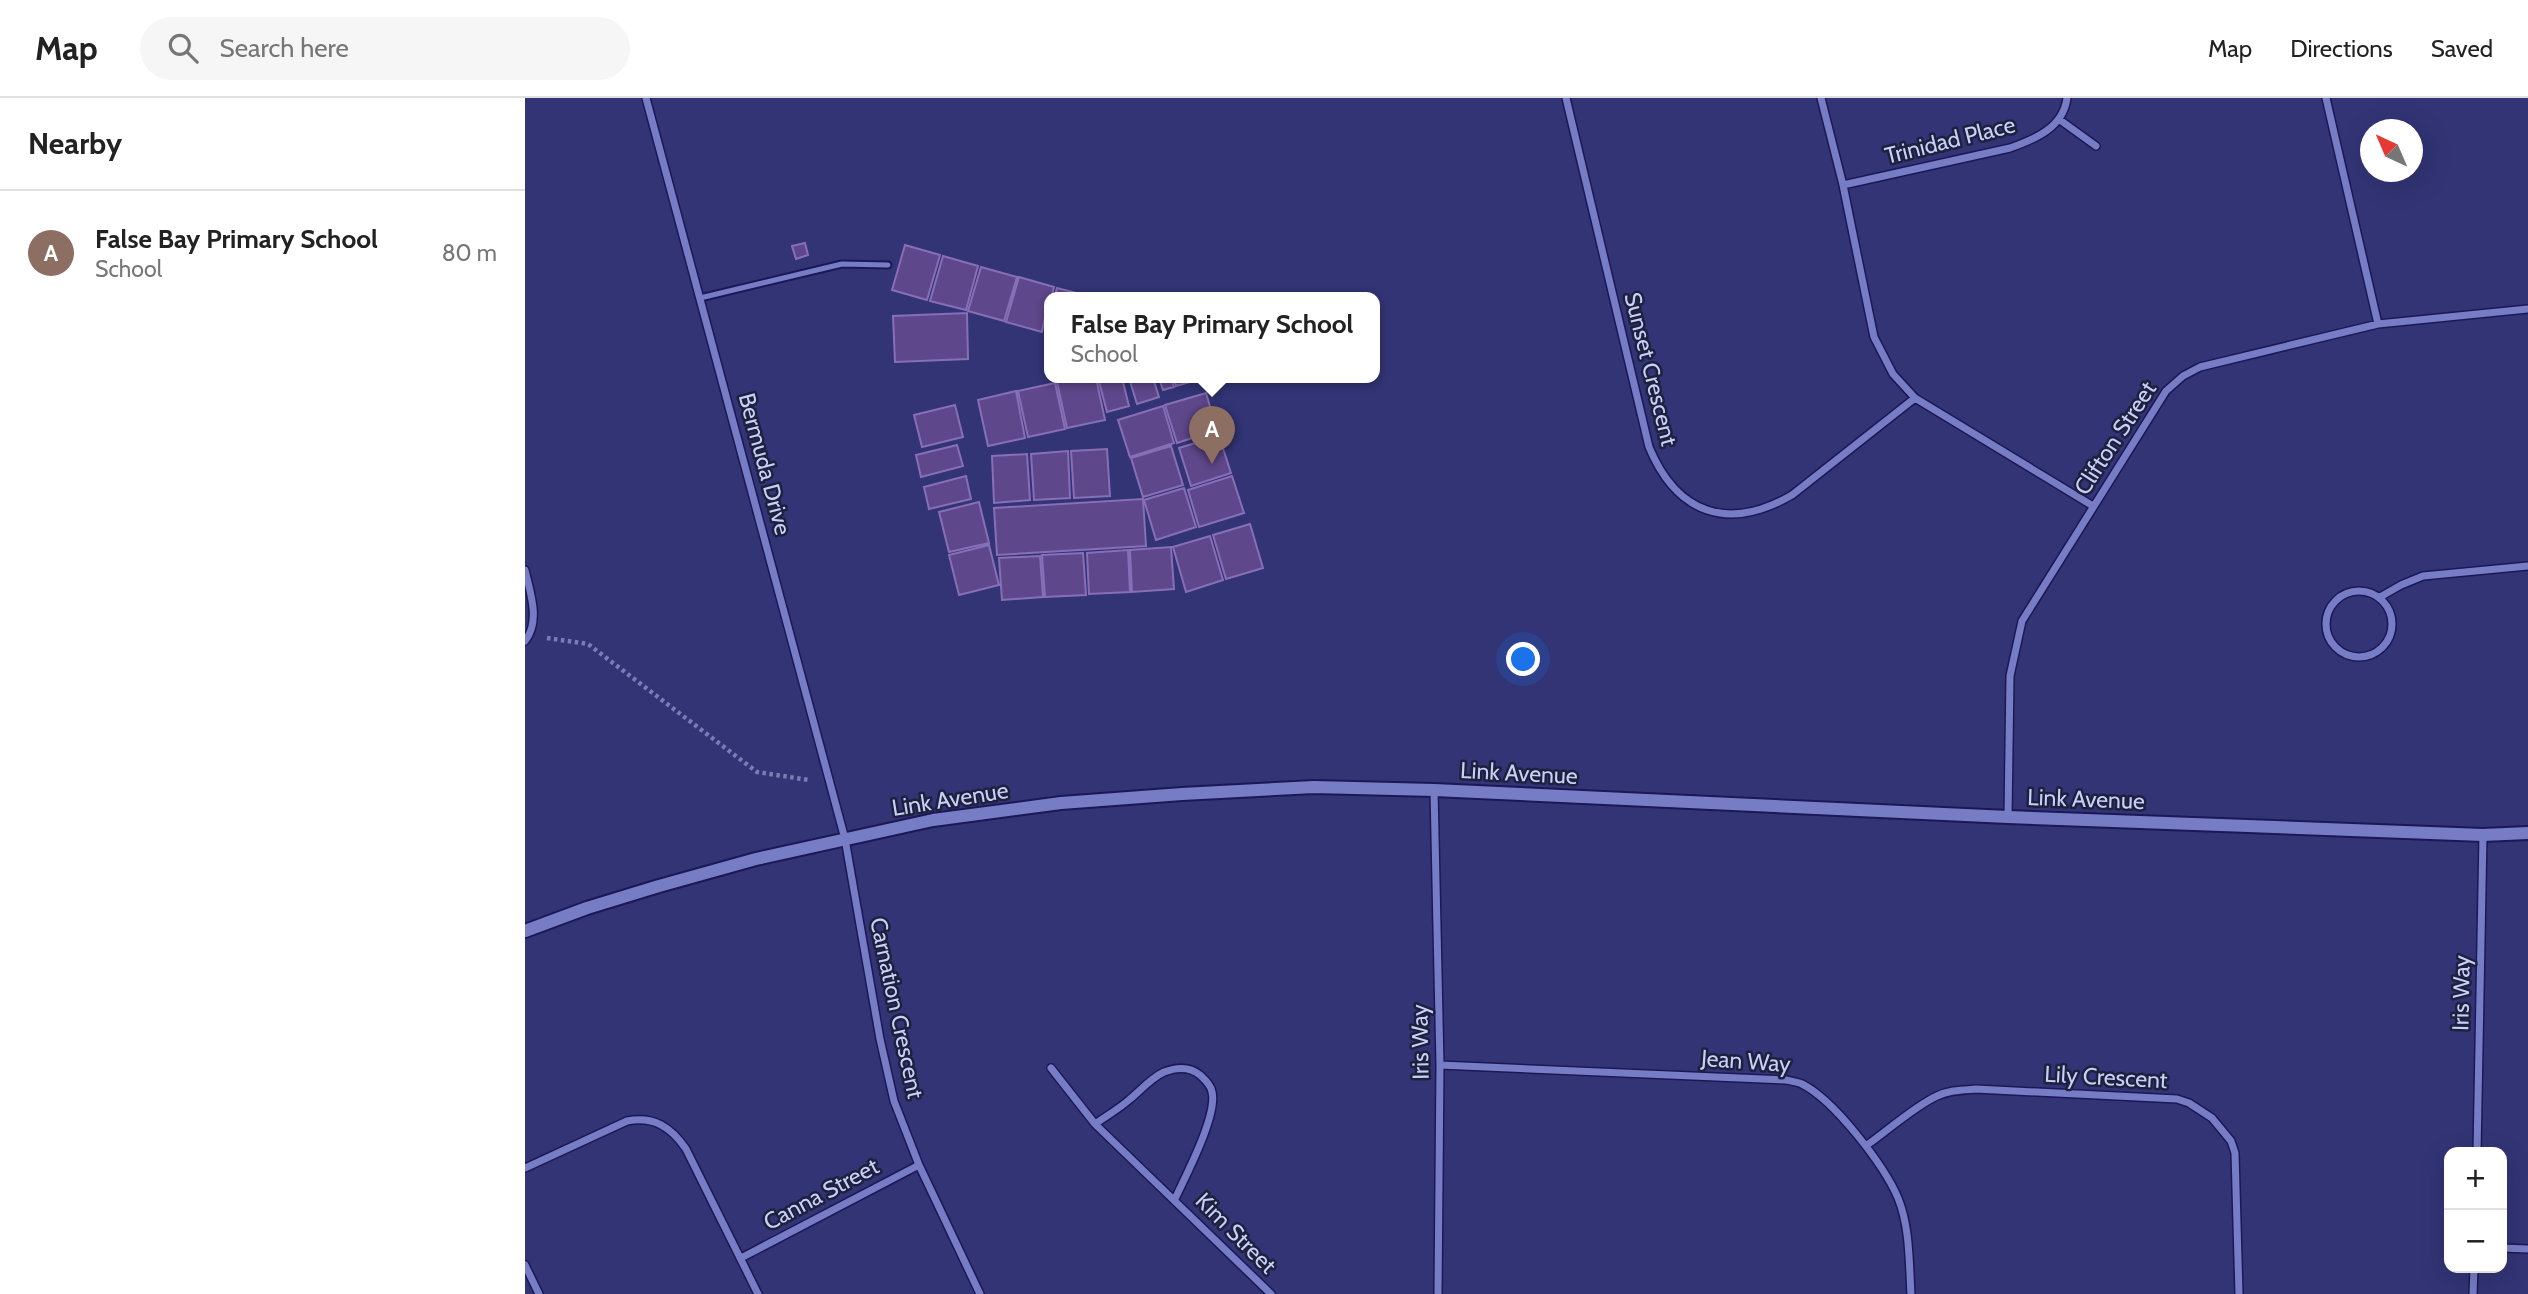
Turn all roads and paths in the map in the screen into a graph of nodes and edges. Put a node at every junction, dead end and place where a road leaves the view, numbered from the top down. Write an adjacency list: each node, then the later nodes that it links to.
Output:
1 (646, 98): 10 (street, Bermuda Drive)
2 (1566, 98): 13 (street, Sunset Crescent)
3 (1821, 98): 8 (street)
4 (2067, 98): 6 (street)
5 (2326, 98): 12 (street)
6 (2060, 120): 7 (street); 8 (street, Trinidad Place)
7 (2096, 146)
8 (1843, 185): 13 (street)
9 (888, 265): 10 (lane)
10 (700, 298): 19 (street, Bermuda Drive)
11 (2528, 309): 12 (street, Clifton Street)
12 (2378, 324): 14 (street, Clifton Street)
13 (1916, 398): 14 (street)
14 (2093, 506): 21 (street, Clifton Street)
15 (2528, 566): 17 (street)
16 (525, 570): 18 (street)
17 (2380, 597): 17 (street)
18 (527, 638): 19 (path)
19 (830, 783): 24 (street, Bermuda Drive)
20 (1434, 790): 21 (street, Link Avenue); 24 (street, Link Avenue); 26 (street, Iris Way)
21 (2008, 817): 23 (street, Link Avenue)
22 (2528, 833): 23 (street, Link Avenue)
23 (2483, 835): 30 (street, Iris Way)
24 (845, 839): 25 (street, Link Avenue); 31 (street, Carnation Crescent)
25 (525, 931)
26 (1440, 1065): 29 (street, Jean Way); 43 (street, Iris Way)
27 (1051, 1068): 28 (street, Kim Street)
28 (1095, 1125): 33 (street, Kim Street); 33 (street, Kim Street)
29 (1867, 1145): 44 (street, Jean Way); 45 (street, Lily Crescent)
30 (2477, 1147)
31 (919, 1165): 36 (street, Canna Street); 41 (street, Carnation Crescent)
32 (525, 1168): 36 (street)
33 (1175, 1199): 42 (street, Kim Street)
34 (2507, 1248): 35 (street)
35 (2528, 1249)
36 (741, 1258): 40 (street)
37 (525, 1265): 39 (street)
38 (2474, 1273): 46 (street)
39 (539, 1294)
40 (758, 1294)
41 (980, 1294)
42 (1271, 1294)
43 (1438, 1294)
44 (1911, 1294)
45 (2239, 1294)
46 (2473, 1294)

